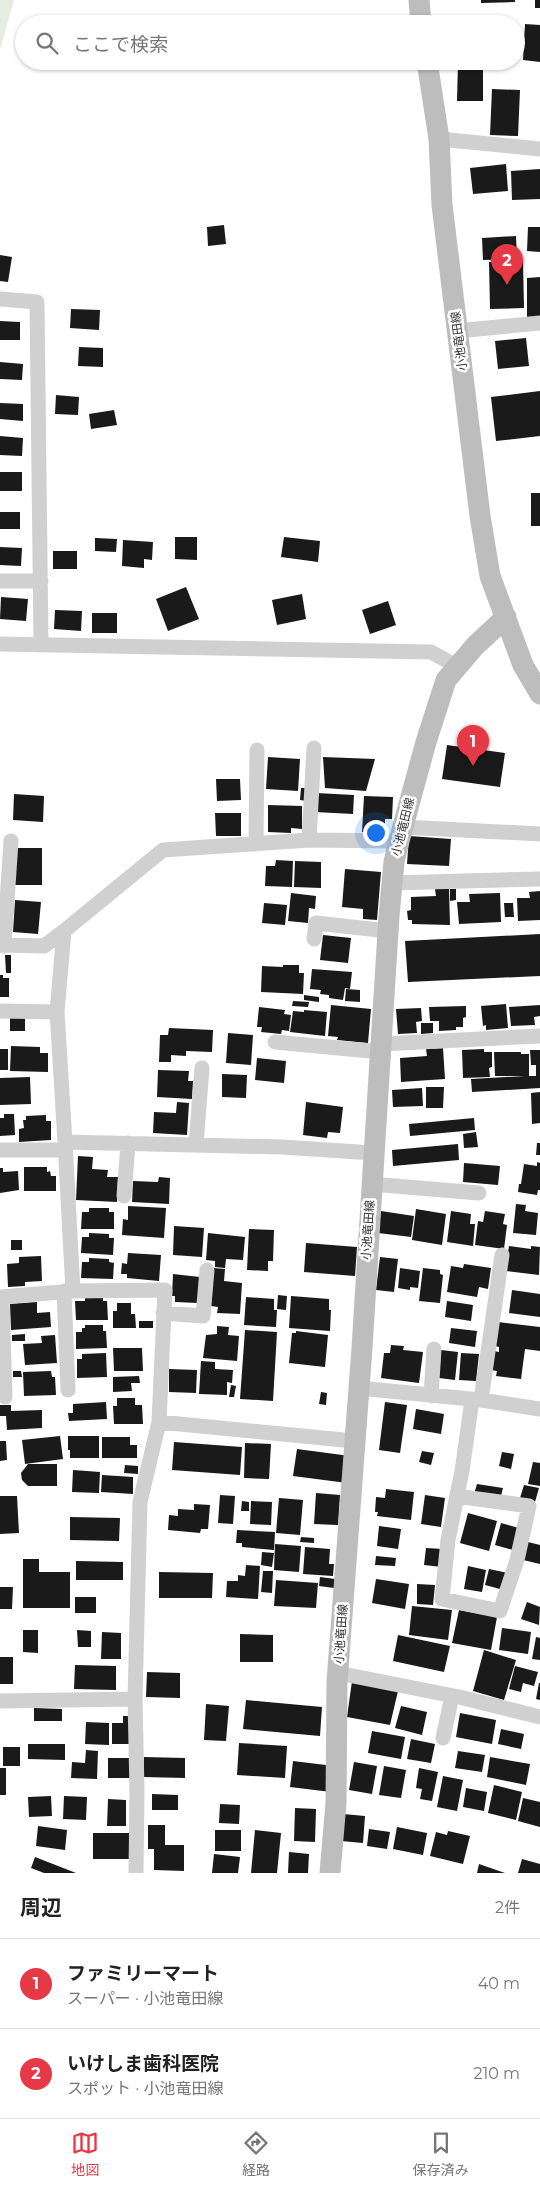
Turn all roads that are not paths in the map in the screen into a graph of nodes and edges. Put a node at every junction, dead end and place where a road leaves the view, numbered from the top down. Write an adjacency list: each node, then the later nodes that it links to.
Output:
1 (419, 0): 2 (main road)
2 (420, 15)
3 (428, 70): 4 (main road, 小池竜田線)
4 (439, 139): 5 (street); 8 (main road, 小池竜田線)
5 (540, 149)
6 (0, 299): 10 (street)
7 (540, 323): 8 (street)
8 (457, 331): 11 (main road, 小池竜田線)
9 (0, 581): 10 (street)
10 (41, 581): 13 (street)
11 (506, 617): 14 (main road, 小池竜田線); 15 (main road, 小池竜田線)
12 (0, 644): 13 (street)
13 (41, 644): 14 (street)
14 (458, 667): 18 (main road, 小池竜田線)
15 (540, 694)
16 (314, 748): 20 (street)
17 (257, 750): 22 (street)
18 (401, 834): 19 (street); 20 (street); 24 (main road, 小池竜田線)
19 (540, 834)
20 (309, 840): 22 (street)
21 (11, 842): 28 (street)
22 (256, 844): 25 (street)
23 (540, 879): 24 (street)
24 (392, 883): 26 (main road, 小池竜田線)
25 (64, 931): 28 (street); 30 (street)
26 (388, 931): 27 (street); 33 (main road, 小池竜田線)
27 (314, 939)
28 (2, 945)
29 (0, 1010): 30 (street)
30 (57, 1012): 37 (street)
31 (540, 1036): 33 (street)
32 (274, 1042): 33 (street)
33 (381, 1048): 39 (main road, 小池竜田線)
34 (202, 1068): 36 (street)
35 (128, 1143): 36 (street); 37 (street); 42 (street)
36 (196, 1145): 39 (street)
37 (65, 1146): 38 (street); 45 (street)
38 (0, 1150)
39 (373, 1153): 40 (main road, 小池竜田線)
40 (371, 1184): 41 (street); 49 (main road, 小池竜田線)
41 (479, 1192)
42 (124, 1196)
43 (502, 1255): 53 (street)
44 (207, 1270): 47 (street)
45 (68, 1291): 46 (street); 47 (street); 50 (street)
46 (1, 1297): 52 (street)
47 (163, 1313): 55 (street)
48 (434, 1349): 51 (street)
49 (359, 1388): 51 (street); 56 (main road, 小池竜田線)
50 (68, 1390)
51 (431, 1396): 53 (street)
52 (5, 1397)
53 (477, 1400): 54 (street); 57 (street)
54 (540, 1409)
55 (159, 1422): 56 (street); 60 (street)
56 (354, 1441): 58 (main road, 小池竜田線)
57 (456, 1501): 57 (street)
58 (338, 1673): 59 (street); 65 (main road, 小池竜田線)
59 (452, 1696): 62 (street); 63 (street)
60 (134, 1699): 61 (street); 64 (street)
61 (0, 1701)
62 (540, 1717)
63 (443, 1738)
64 (136, 1873)
65 (330, 1873)

